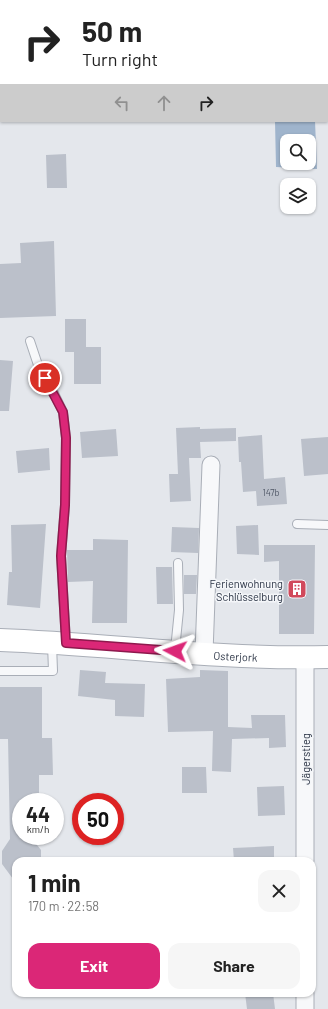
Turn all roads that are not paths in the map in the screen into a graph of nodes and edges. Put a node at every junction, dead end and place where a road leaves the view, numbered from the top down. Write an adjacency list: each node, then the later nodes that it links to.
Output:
1 (30, 341): 7 (lane)
2 (211, 465): 9 (street)
3 (296, 524): 4 (lane)
4 (328, 525)
5 (178, 563): 8 (lane)
6 (0, 640): 7 (main road, Osterjork)
7 (59, 643): 8 (main road, Osterjork); 12 (lane)
8 (175, 651): 9 (main road, Osterjork)
9 (204, 653): 10 (main road, Osterjork)
10 (305, 657): 11 (main road, Osterjork); 13 (street, Jägerstieg)
11 (328, 657)
12 (0, 671)
13 (305, 857)
14 (305, 997): 15 (street)
15 (305, 1009)

